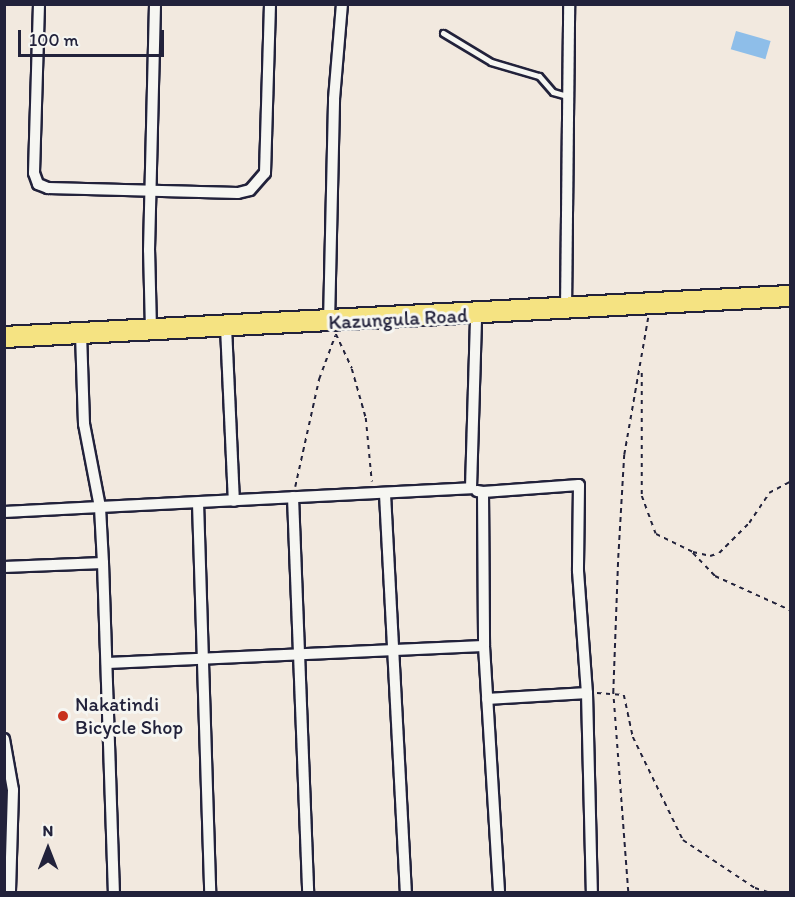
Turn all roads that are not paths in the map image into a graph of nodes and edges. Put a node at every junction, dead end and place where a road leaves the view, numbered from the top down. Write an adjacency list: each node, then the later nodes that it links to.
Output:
1 (39, 4): 8 (street)
2 (155, 4): 8 (street)
3 (270, 4): 8 (street)
4 (342, 4): 13 (street)
5 (569, 4): 7 (street)
6 (443, 33): 7 (lane)
7 (568, 96): 10 (street)
8 (150, 189): 14 (street)
9 (790, 296): 10 (highway, Kazungula Road)
10 (566, 310): 11 (highway, Kazungula Road)
11 (476, 316): 13 (highway, Kazungula Road); 17 (street)
12 (226, 327): 13 (highway, Kazungula Road); 14 (highway, Kazungula Road); 21 (street)
13 (332, 328)
14 (151, 330): 15 (highway, Kazungula Road)
15 (81, 334): 16 (highway, Kazungula Road); 23 (street)
16 (4, 338)
17 (471, 488): 18 (street); 19 (street)
18 (483, 492): 27 (street); 32 (street)
19 (385, 494): 20 (street); 28 (street)
20 (293, 497): 21 (street); 29 (street)
21 (234, 501): 22 (street)
22 (198, 503): 23 (street); 30 (street)
23 (100, 507): 24 (street); 25 (street)
24 (4, 512)
25 (103, 563): 26 (street); 31 (street)
26 (4, 567)
27 (484, 646): 28 (street); 33 (street)
28 (393, 652): 29 (street); 39 (street)
29 (297, 654): 30 (street); 38 (street)
30 (201, 661): 31 (street); 37 (street)
31 (107, 663): 36 (street)
32 (587, 693): 33 (street); 41 (street)
33 (488, 699): 40 (street)
34 (4, 739): 35 (street)
35 (10, 892)
36 (114, 892)
37 (210, 892)
38 (308, 892)
39 (406, 892)
40 (499, 892)
41 (592, 892)

